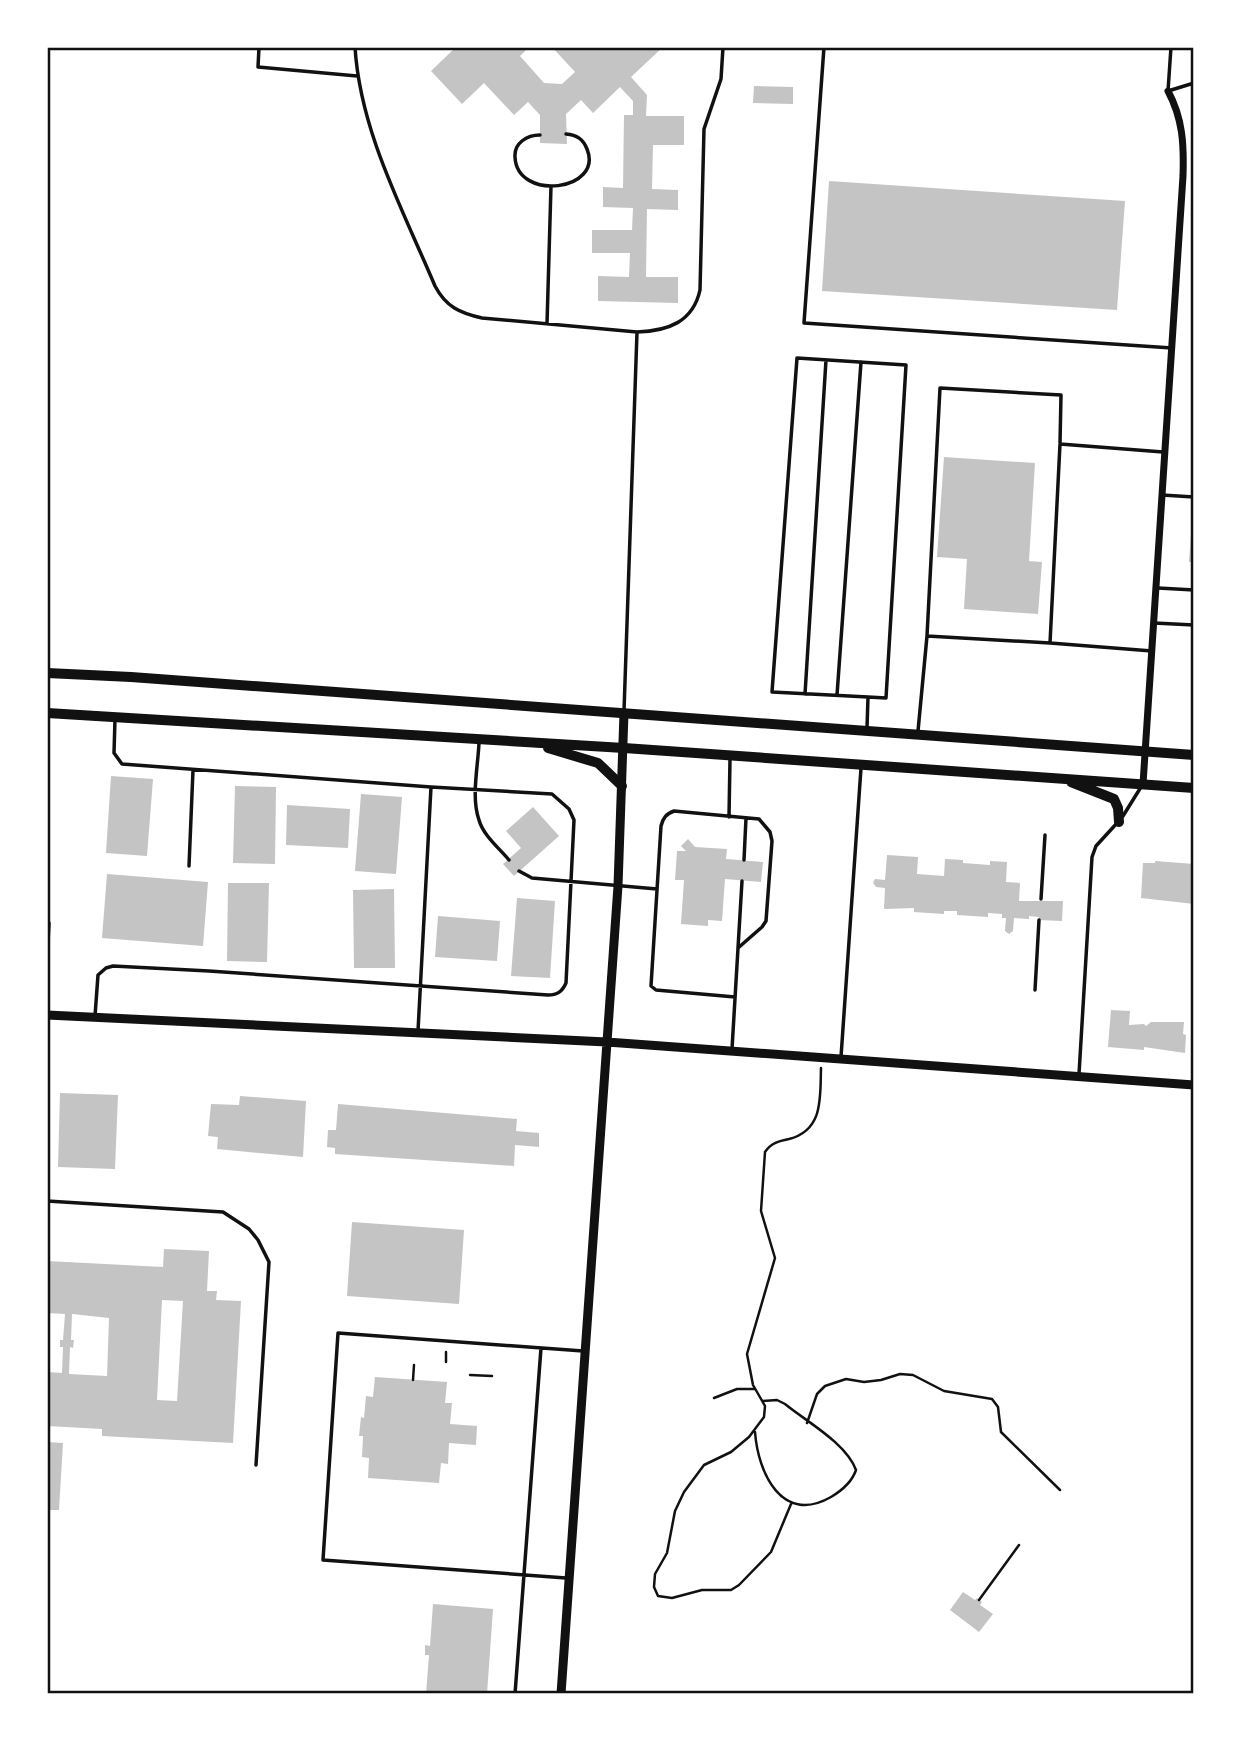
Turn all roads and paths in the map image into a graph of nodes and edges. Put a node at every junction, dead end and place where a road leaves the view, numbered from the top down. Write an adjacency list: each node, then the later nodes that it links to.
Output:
1 (259, 47): 6 (lane)
2 (355, 47): 6 (lane)
3 (723, 47): 13 (lane)
4 (824, 47): 14 (lane)
5 (1171, 47): 8 (lane)
6 (357, 76): 12 (lane)
7 (1194, 83): 8 (lane)
8 (1168, 91): 14 (street)
9 (566, 134): 11 (lane)
10 (540, 135): 11 (lane)
11 (551, 186): 12 (lane)
12 (547, 324): 13 (lane)
13 (638, 332): 35 (lane)
14 (1172, 348): 18 (street)
15 (826, 360): 16 (lane); 30 (lane); 30 (lane)
16 (861, 362): 31 (lane); 32 (lane)
17 (1060, 444): 18 (lane); 25 (lane); 26 (lane)
18 (1165, 452): 19 (street)
19 (1162, 495): 20 (lane); 21 (street)
20 (1194, 496)
21 (1156, 587): 22 (lane); 23 (street)
22 (1194, 590)
23 (1154, 623): 24 (lane); 27 (street)
24 (1194, 625)
25 (927, 636): 26 (lane); 38 (lane)
26 (1050, 643): 27 (lane)
27 (1152, 651): 42 (street)
28 (47, 673): 35 (highway)
29 (1194, 692): 33 (lane)
30 (805, 694): 31 (lane)
31 (836, 695): 32 (lane)
32 (868, 697): 37 (lane)
33 (1194, 707)
34 (47, 713): 36 (highway)
35 (624, 713): 37 (highway); 41 (street)
36 (115, 717): 39 (highway); 46 (lane)
37 (867, 730): 38 (highway)
38 (917, 734): 42 (highway)
39 (480, 738): 40 (highway); 52 (lane)
40 (529, 742): 41 (highway); 49 (highway)
41 (624, 748): 43 (highway); 49 (street)
42 (1145, 752): 44 (highway); 48 (street)
43 (730, 755): 45 (highway); 53 (lane)
44 (1194, 755)
45 (861, 764): 47 (highway); 79 (lane)
46 (194, 769): 50 (lane); 59 (lane)
47 (1062, 778): 48 (highway); 55 (highway)
48 (1143, 784): 51 (highway); 55 (lane)
49 (622, 786): 63 (street)
50 (431, 787): 52 (lane); 70 (lane)
51 (1194, 788)
52 (477, 790): 57 (lane); 62 (lane)
53 (729, 817): 54 (lane); 64 (lane)
54 (746, 818): 58 (lane); 68 (lane)
55 (1119, 822): 80 (lane)
56 (1045, 835): 65 (lane)
57 (509, 860)
58 (744, 860)
59 (189, 866)
60 (519, 872): 62 (lane)
61 (742, 881): 68 (lane)
62 (570, 882): 63 (lane); 70 (lane)
63 (618, 886): 64 (lane); 76 (street)
64 (657, 889): 72 (lane)
65 (1041, 899)
66 (1039, 920): 71 (lane)
67 (47, 923): 69 (lane)
68 (738, 948): 72 (lane)
69 (47, 963)
70 (419, 986): 74 (lane); 75 (lane)
71 (1035, 990)
72 (735, 997): 77 (lane)
73 (47, 1015): 74 (street)
74 (95, 1017): 75 (street)
75 (418, 1033): 76 (street)
76 (607, 1042): 77 (street); 84 (street)
77 (731, 1051): 78 (street)
78 (821, 1058): 79 (street); 89 (path)
79 (841, 1059): 80 (street)
80 (1079, 1076): 81 (street)
81 (1194, 1085)
82 (47, 1201): 94 (lane)
83 (541, 1348): 84 (lane); 98 (lane); 98 (lane)
84 (585, 1351): 99 (street)
85 (414, 1364): 88 (path)
86 (470, 1375): 87 (path)
87 (492, 1377)
88 (413, 1380)
89 (754, 1389): 90 (path); 91 (path)
90 (714, 1398)
91 (763, 1401): 92 (path); 93 (path)
92 (807, 1423): 95 (path); 96 (path)
93 (755, 1432): 96 (path); 96 (path)
94 (256, 1465)
95 (1060, 1490)
96 (791, 1504)
97 (1019, 1545): 100 (path)
98 (524, 1575): 99 (lane); 101 (lane)
99 (569, 1578): 102 (street)
100 (979, 1600)
101 (515, 1694)
102 (561, 1694)

